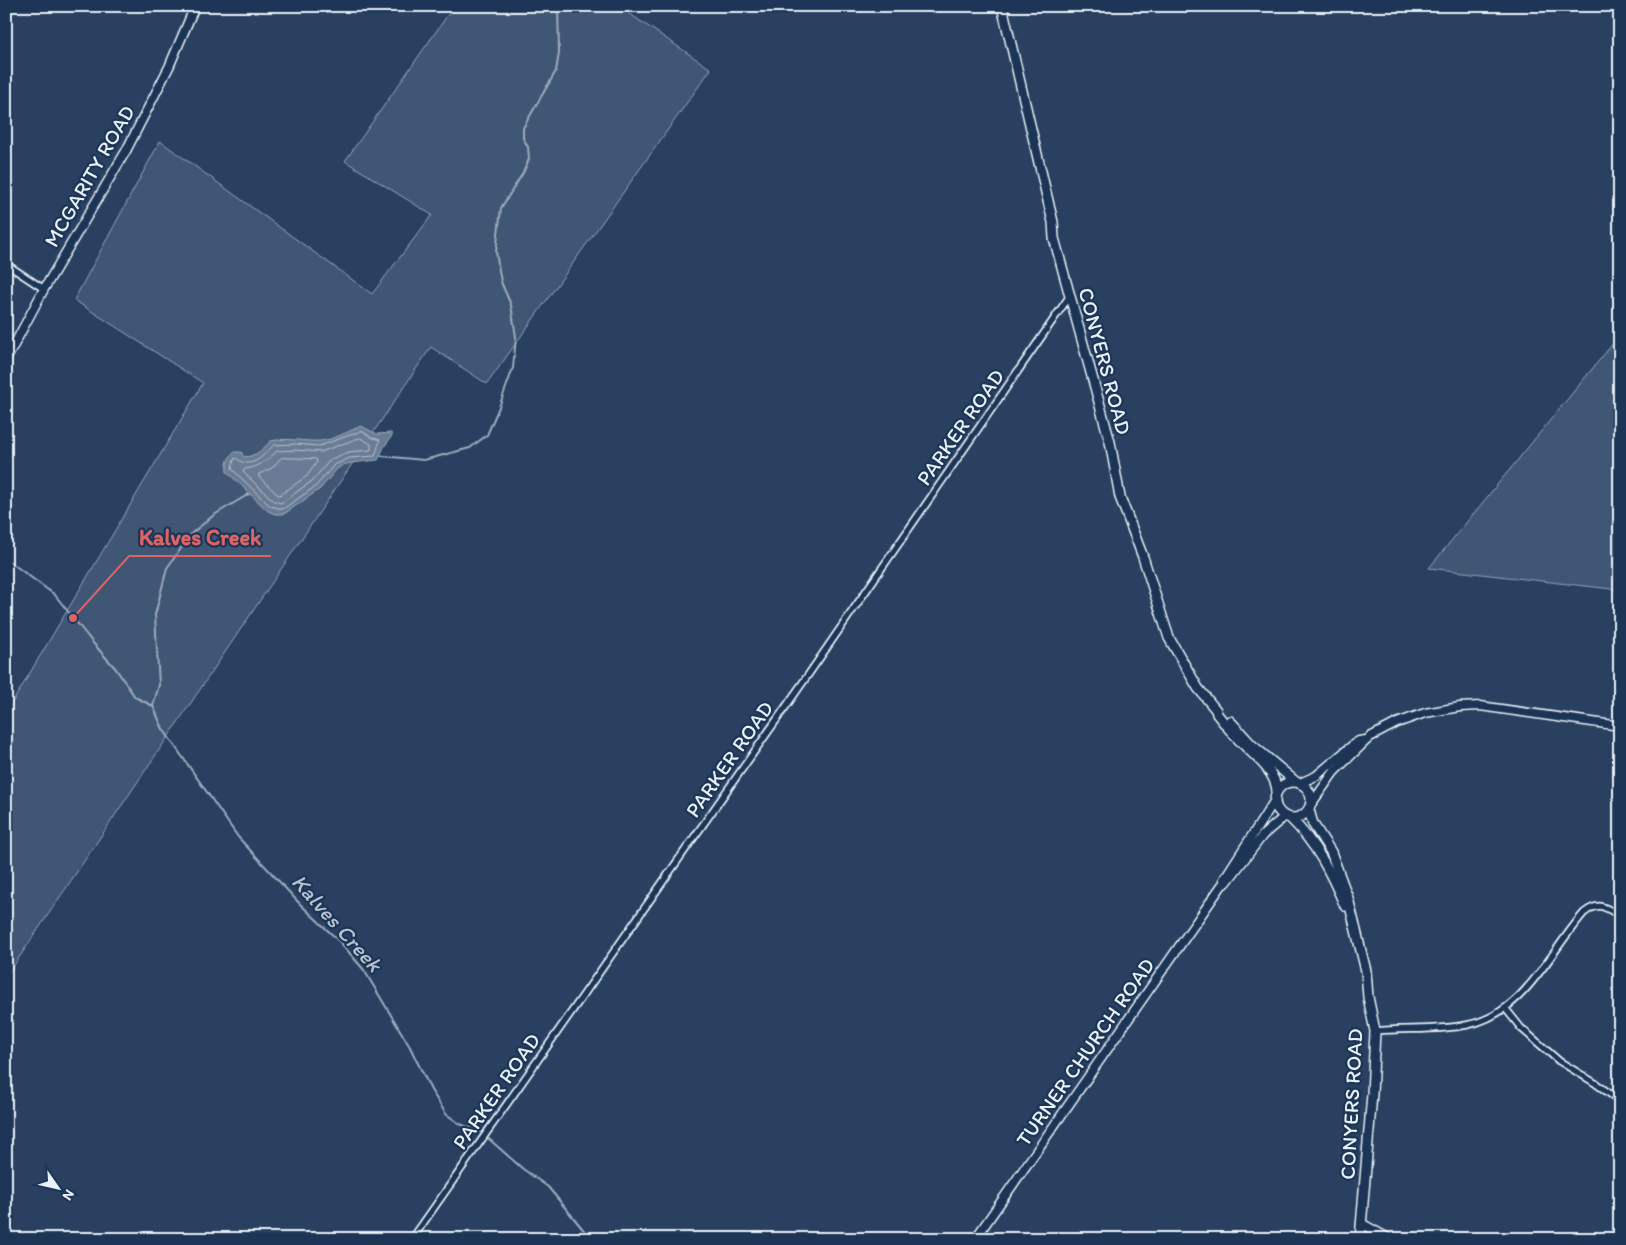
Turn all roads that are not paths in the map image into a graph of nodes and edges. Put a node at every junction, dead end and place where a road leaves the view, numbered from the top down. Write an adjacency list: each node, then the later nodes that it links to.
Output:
1 (195, 6): 4 (street, MCGARITY ROAD)
2 (1002, 6): 5 (main road, CONYERS ROAD)
3 (6, 264): 4 (street)
4 (44, 289): 6 (street, MCGARITY ROAD)
5 (1069, 297): 7 (main road, CONYERS ROAD); 21 (street, PARKER ROAD)
6 (6, 360)
7 (1216, 710): 10 (main road, CONYERS ROAD); 11 (main road, CONYERS ROAD)
8 (1620, 726): 9 (street)
9 (1366, 740): 10 (street); 12 (street)
10 (1298, 782): 11 (main road); 12 (main road)
11 (1276, 795): 13 (main road); 14 (street, TURNER CHURCH ROAD)
12 (1310, 806): 13 (main road); 15 (main road, CONYERS ROAD)
13 (1287, 817): 14 (street, TURNER CHURCH ROAD); 15 (main road, CONYERS ROAD)
14 (1222, 885): 22 (street, TURNER CHURCH ROAD)
15 (1350, 913): 18 (main road, CONYERS ROAD)
16 (1620, 916): 17 (street)
17 (1505, 1008): 18 (street); 19 (street)
18 (1375, 1031): 20 (main road, CONYERS ROAD)
19 (1620, 1101)
20 (1361, 1223): 23 (main road, CONYERS ROAD); 24 (street)
21 (412, 1239)
22 (975, 1239)
23 (1360, 1239)
24 (1390, 1239)

